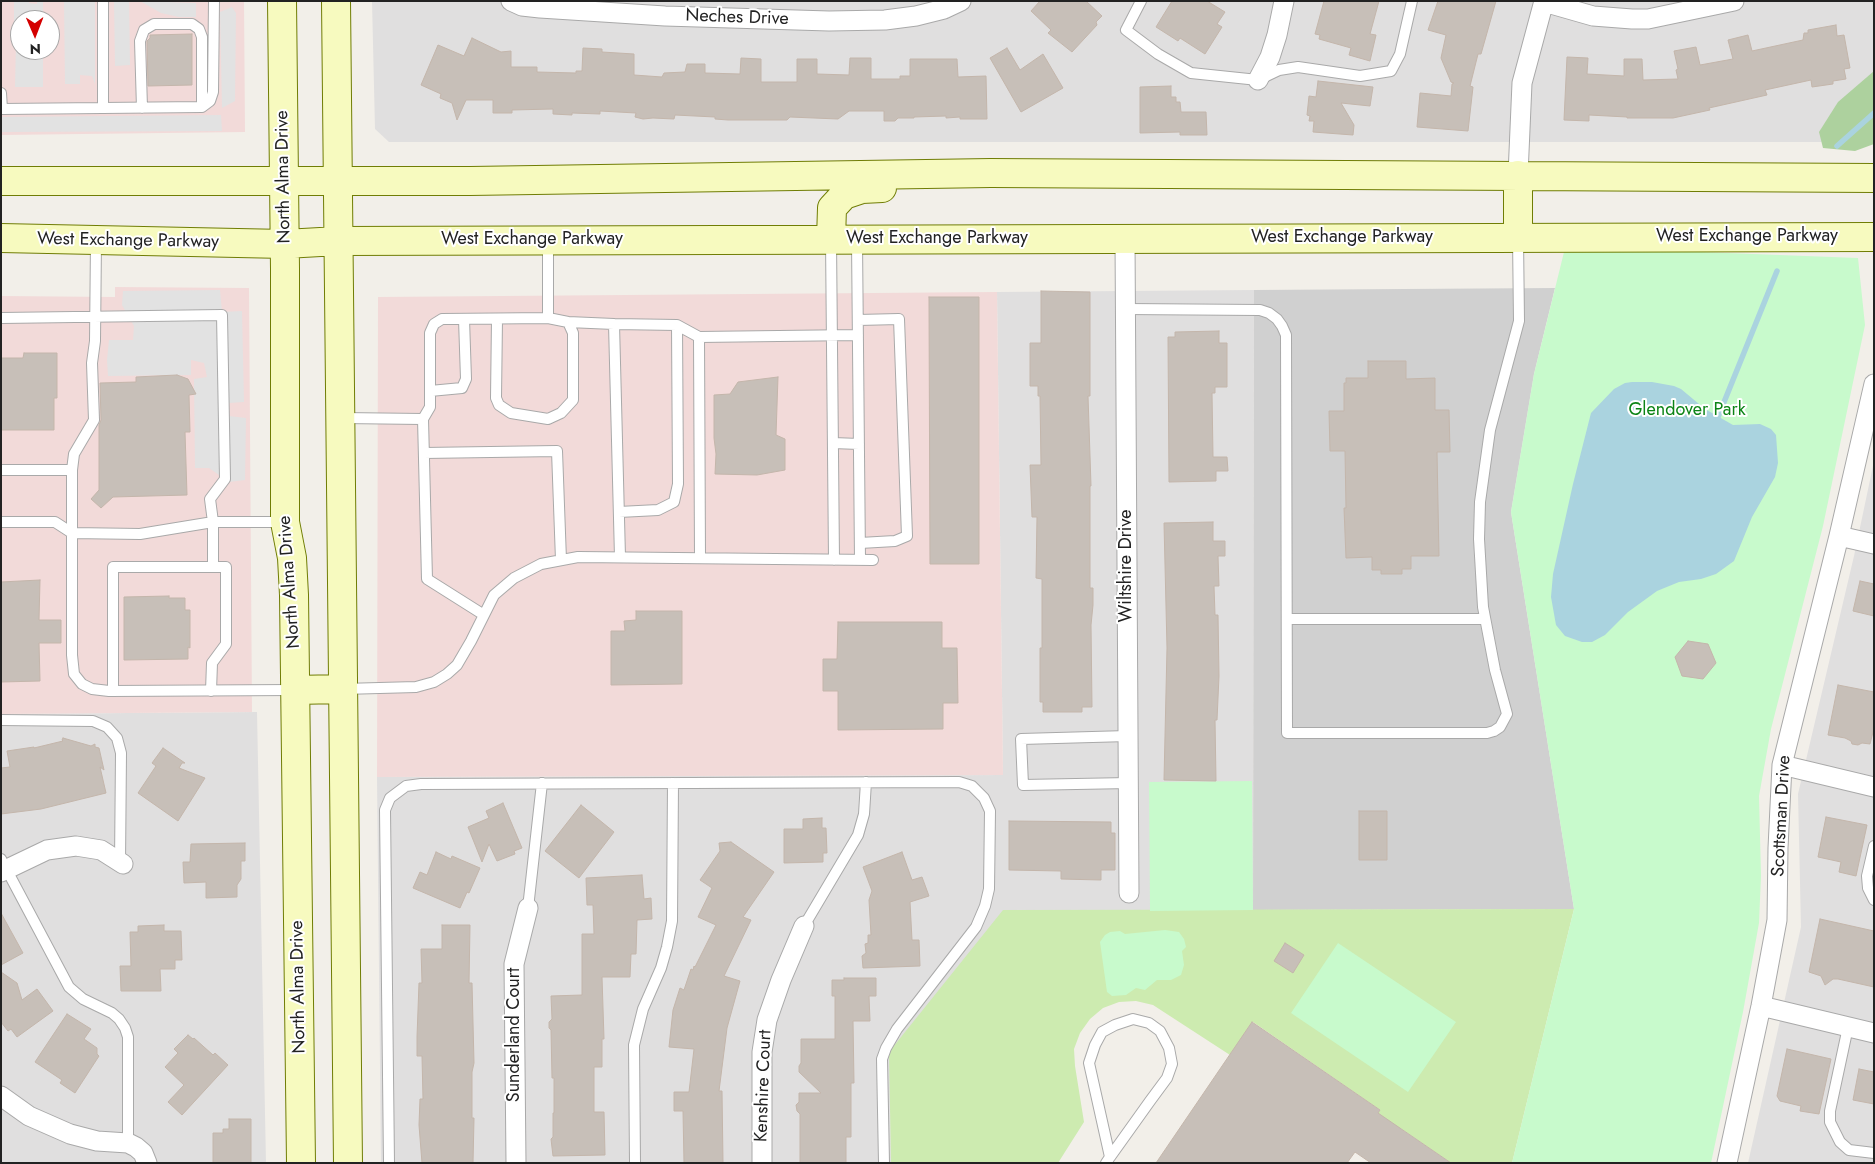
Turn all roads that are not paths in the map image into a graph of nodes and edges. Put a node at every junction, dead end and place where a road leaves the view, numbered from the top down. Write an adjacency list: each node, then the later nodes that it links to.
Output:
1 (103, 1): 16 (lane)
2 (214, 1): 15 (lane)
3 (282, 1): 21 (main road, North Alma Drive)
4 (336, 1): 22 (main road)
5 (511, 1): 6 (street, Neches Drive)
6 (961, 1)
7 (1141, 1): 13 (lane)
8 (1284, 1): 13 (street)
9 (1412, 1): 13 (lane)
10 (1544, 1): 12 (street); 19 (street)
11 (1734, 1): 12 (street)
12 (1713, 3)
13 (1258, 80)
14 (1, 93): 16 (lane)
15 (200, 107): 17 (lane); 17 (lane)
16 (103, 108): 17 (lane)
17 (142, 108)
18 (1039, 173): 19 (main road); 22 (main road); 27 (main road)
19 (1518, 174): 20 (main road); 26 (main road)
20 (1874, 178)
21 (284, 180): 22 (main road); 23 (main road); 32 (main road, North Alma Drive)
22 (338, 180): 31 (main road)
23 (1, 181)
24 (1874, 237): 26 (main road, West Exchange Parkway)
25 (1, 238): 29 (main road, West Exchange Parkway)
26 (1518, 238): 28 (main road, West Exchange Parkway); 72 (lane)
27 (844, 239): 28 (main road, West Exchange Parkway); 30 (main road, West Exchange Parkway); 39 (lane); 44 (lane)
28 (1125, 239): 33 (street, Wiltshire Drive)
29 (96, 240): 32 (main road, West Exchange Parkway); 34 (lane)
30 (548, 240): 31 (main road, West Exchange Parkway); 37 (lane)
31 (338, 241): 32 (main road, West Exchange Parkway); 48 (main road)
32 (285, 244): 58 (main road, North Alma Drive)
33 (1125, 309): 71 (lane); 78 (street, Wiltshire Drive)
34 (95, 317): 35 (lane); 54 (lane); 57 (lane)
35 (1, 318)
36 (497, 318): 37 (lane); 38 (lane); 40 (lane)
37 (548, 318): 40 (lane)
38 (464, 319): 47 (lane); 47 (lane)
39 (858, 320): 43 (lane); 61 (lane)
40 (568, 322): 41 (lane)
41 (614, 324): 42 (lane); 55 (lane)
42 (677, 325): 45 (lane); 55 (lane)
43 (858, 335): 44 (lane); 51 (lane)
44 (832, 336): 45 (lane); 50 (lane)
45 (699, 337): 64 (lane)
46 (1874, 384): 60 (street, Scottsman Drive)
47 (430, 391): 49 (lane)
48 (340, 418): 49 (lane); 73 (main road)
49 (423, 419): 52 (lane)
50 (833, 443): 51 (lane); 66 (lane)
51 (859, 444): 61 (lane)
52 (424, 453): 65 (lane); 70 (lane)
53 (1, 470): 54 (lane)
54 (72, 470): 59 (lane)
55 (619, 512): 63 (lane)
56 (1, 522): 59 (lane)
57 (212, 522): 58 (lane); 59 (lane); 69 (lane)
58 (285, 522): 74 (main road, North Alma Drive)
59 (72, 533): 75 (lane)
60 (1839, 536): 62 (street); 79 (street, Scottsman Drive)
61 (860, 543): 67 (lane)
62 (1874, 544)
63 (620, 557): 64 (lane); 65 (lane)
64 (700, 558): 66 (lane)
65 (561, 560): 70 (lane)
66 (834, 560): 67 (lane)
67 (860, 560): 68 (lane)
68 (873, 560)
69 (213, 567): 75 (lane); 76 (lane)
70 (484, 614): 73 (lane)
71 (1287, 619): 72 (lane); 72 (lane)
72 (1485, 619)
73 (342, 689): 74 (main road); 101 (main road)
74 (295, 690): 76 (lane); 100 (main road, North Alma Drive)
75 (113, 691): 76 (lane)
76 (211, 691)
77 (1, 720): 86 (lane)
78 (1128, 736): 81 (street, Wiltshire Drive); 81 (lane)
79 (1782, 765): 84 (street); 92 (street, Scottsman Drive)
80 (866, 782): 83 (lane); 91 (lane); 106 (lane)
81 (1128, 782): 88 (street, Wiltshire Drive)
82 (542, 783): 83 (lane); 90 (lane); 102 (lane)
83 (673, 783): 104 (lane)
84 (1873, 784)
85 (1874, 846): 89 (lane)
86 (122, 864): 87 (street)
87 (3, 867): 96 (lane)
88 (1130, 893)
89 (1874, 900)
90 (528, 908): 103 (street, Sunderland Court)
91 (804, 926): 105 (street, Kenshire Court)
92 (1761, 1006): 93 (street); 107 (street, Scottsman Drive)
93 (1848, 1027): 94 (street); 97 (lane)
94 (1874, 1034)
95 (1, 1096): 96 (street)
96 (128, 1143): 99 (street)
97 (1874, 1153)
98 (1108, 1160): 98 (lane)
99 (147, 1163)
100 (301, 1163)
101 (348, 1163)
102 (389, 1163)
103 (516, 1163)
104 (636, 1163)
105 (762, 1163)
106 (884, 1163)
107 (1727, 1163)

